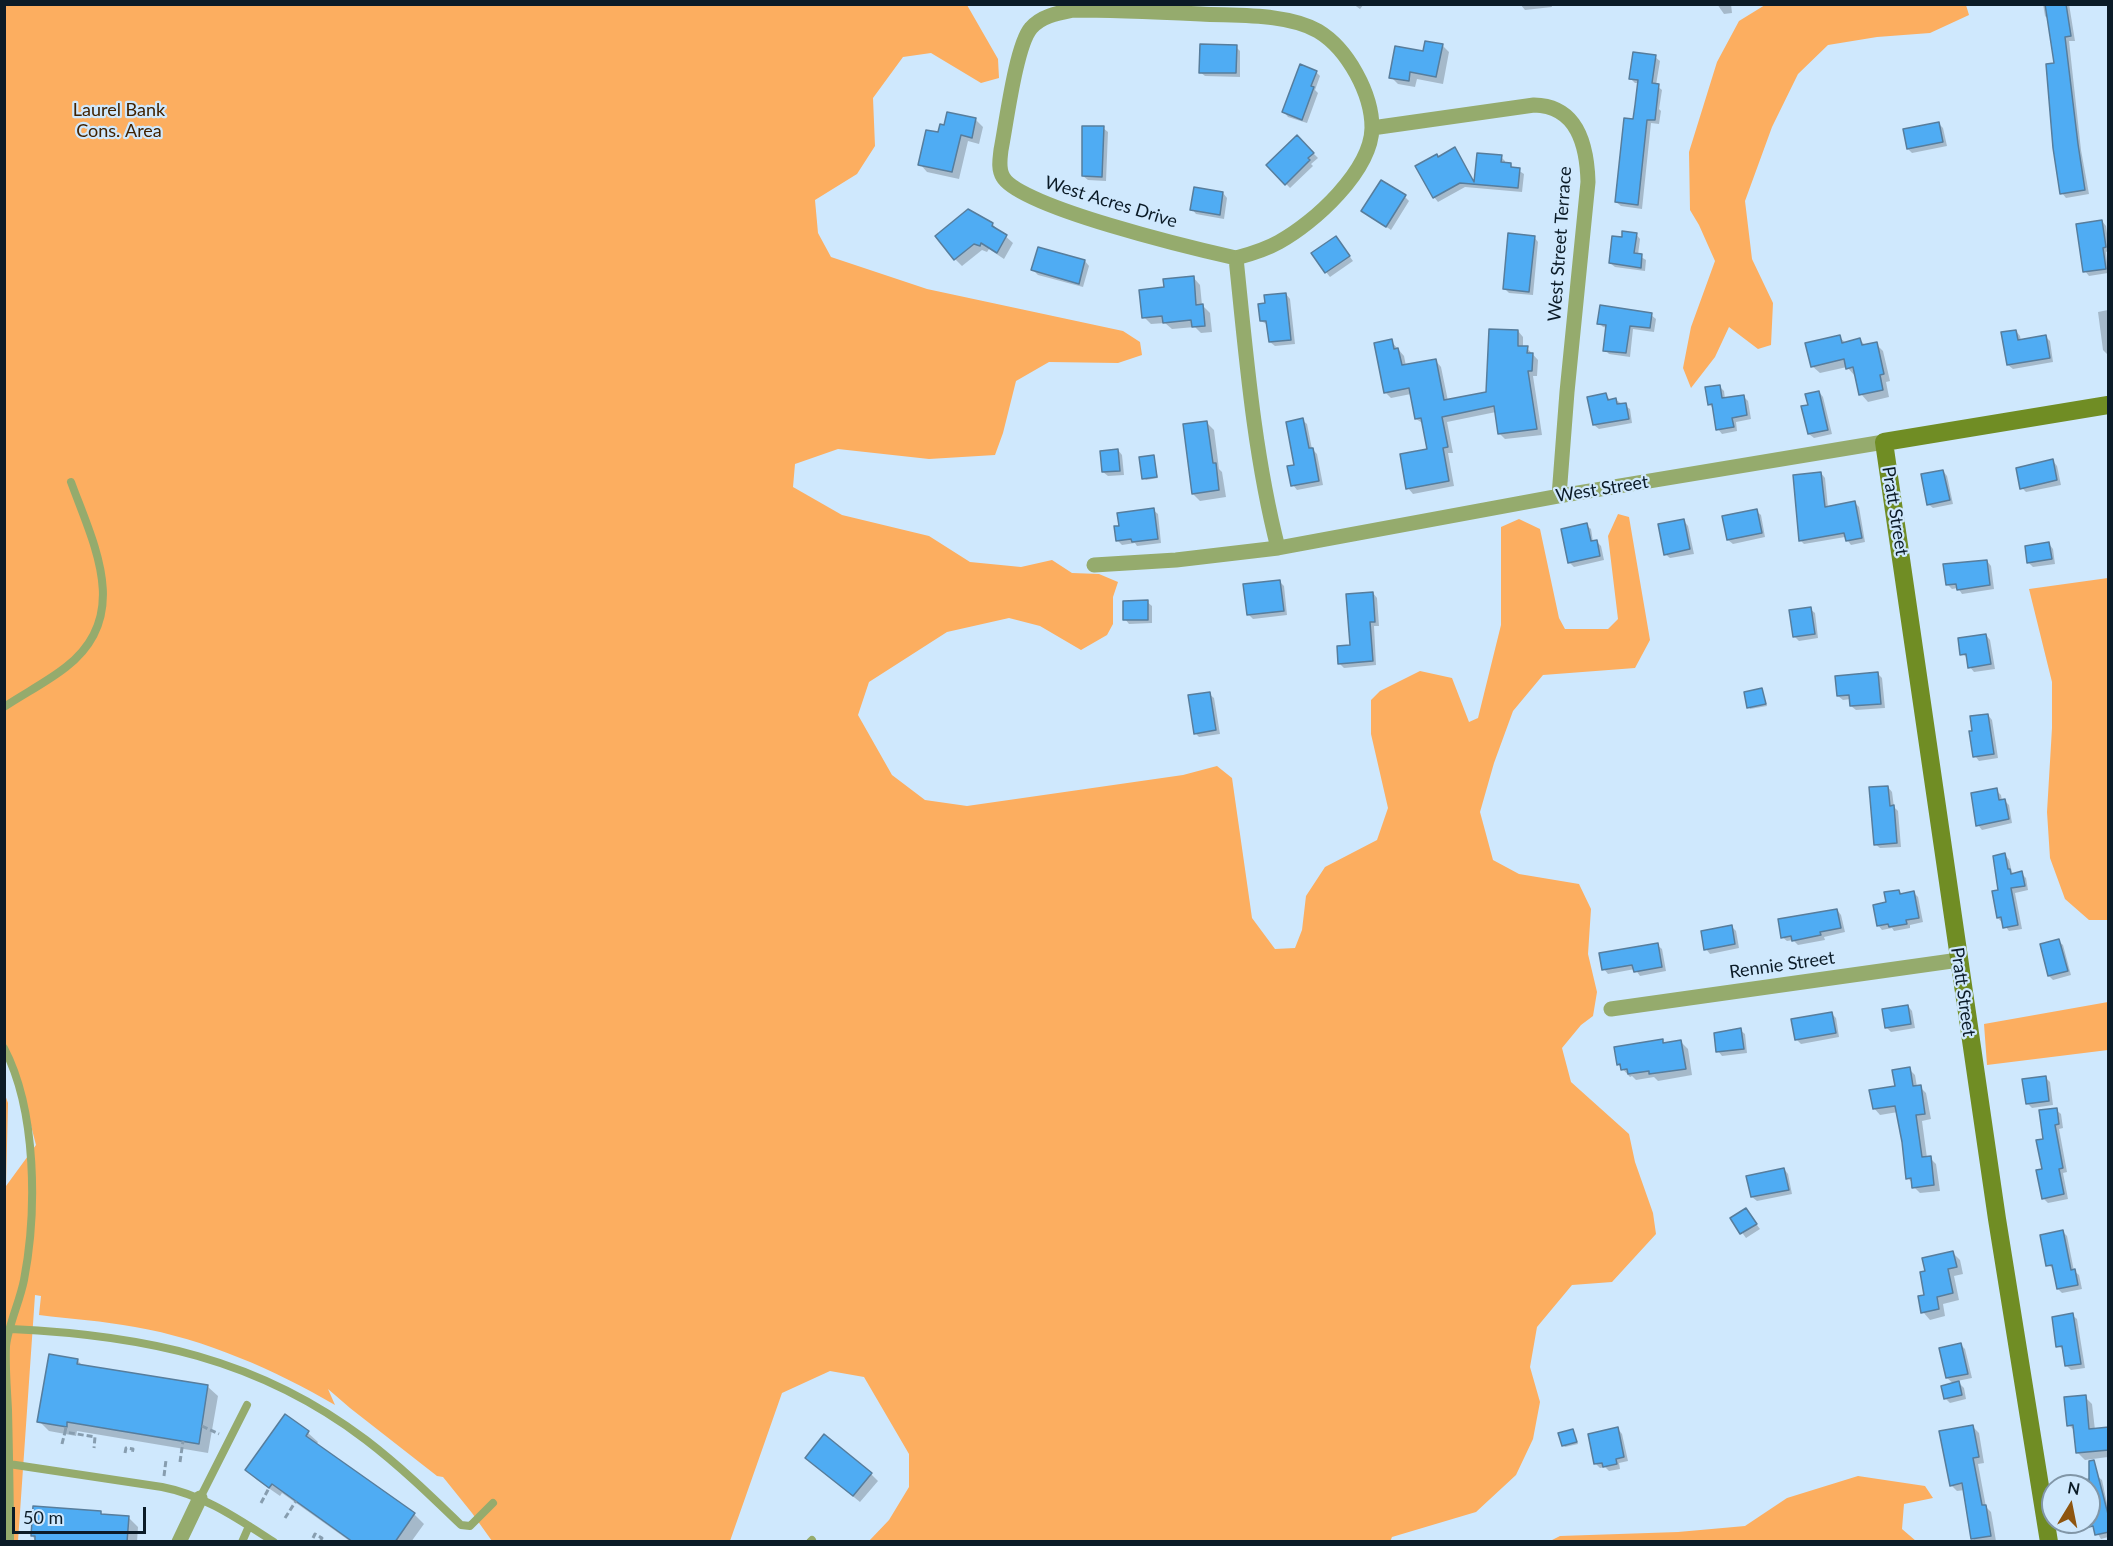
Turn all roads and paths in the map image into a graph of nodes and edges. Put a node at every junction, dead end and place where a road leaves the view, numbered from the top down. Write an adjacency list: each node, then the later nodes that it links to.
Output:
1 (1372, 128): 2 (street); 2 (street, West Acres Drive); 6 (street, West Street Terrace)
2 (1236, 258): 7 (street)
3 (2109, 405): 4 (street, West Street)
4 (1884, 442): 6 (street, West Street); 10 (street, Pratt Street)
5 (71, 482): 9 (lane)
6 (1559, 496): 7 (street, West Street)
7 (1278, 548): 8 (street, West Street)
8 (1094, 566)
9 (4, 707)
10 (1959, 960): 11 (street, Rennie Street); 39 (street, Pratt Street)
11 (1611, 1009)
12 (4, 1048): 13 (lane)
13 (11, 1329): 25 (lane); 30 (lane)
14 (248, 1406): 27 (lane)
15 (66, 1426): 18 (path)
16 (202, 1426): 17 (path)
17 (207, 1429)
18 (65, 1432): 20 (path); 21 (path)
19 (183, 1441): 24 (path)
20 (62, 1443)
21 (94, 1448)
22 (125, 1453): 23 (path)
23 (132, 1455)
24 (180, 1462)
25 (9, 1464): 27 (lane); 34 (lane)
26 (269, 1488): 29 (path)
27 (200, 1498): 32 (lane); 35 (street)
28 (296, 1502): 31 (path)
29 (261, 1503)
30 (493, 1503)
31 (285, 1518)
32 (249, 1526): 36 (lane); 37 (lane)
33 (313, 1538): 38 (path)
34 (10, 1542)
35 (179, 1542)
36 (242, 1542)
37 (274, 1542)
38 (320, 1542)
39 (2049, 1542)

